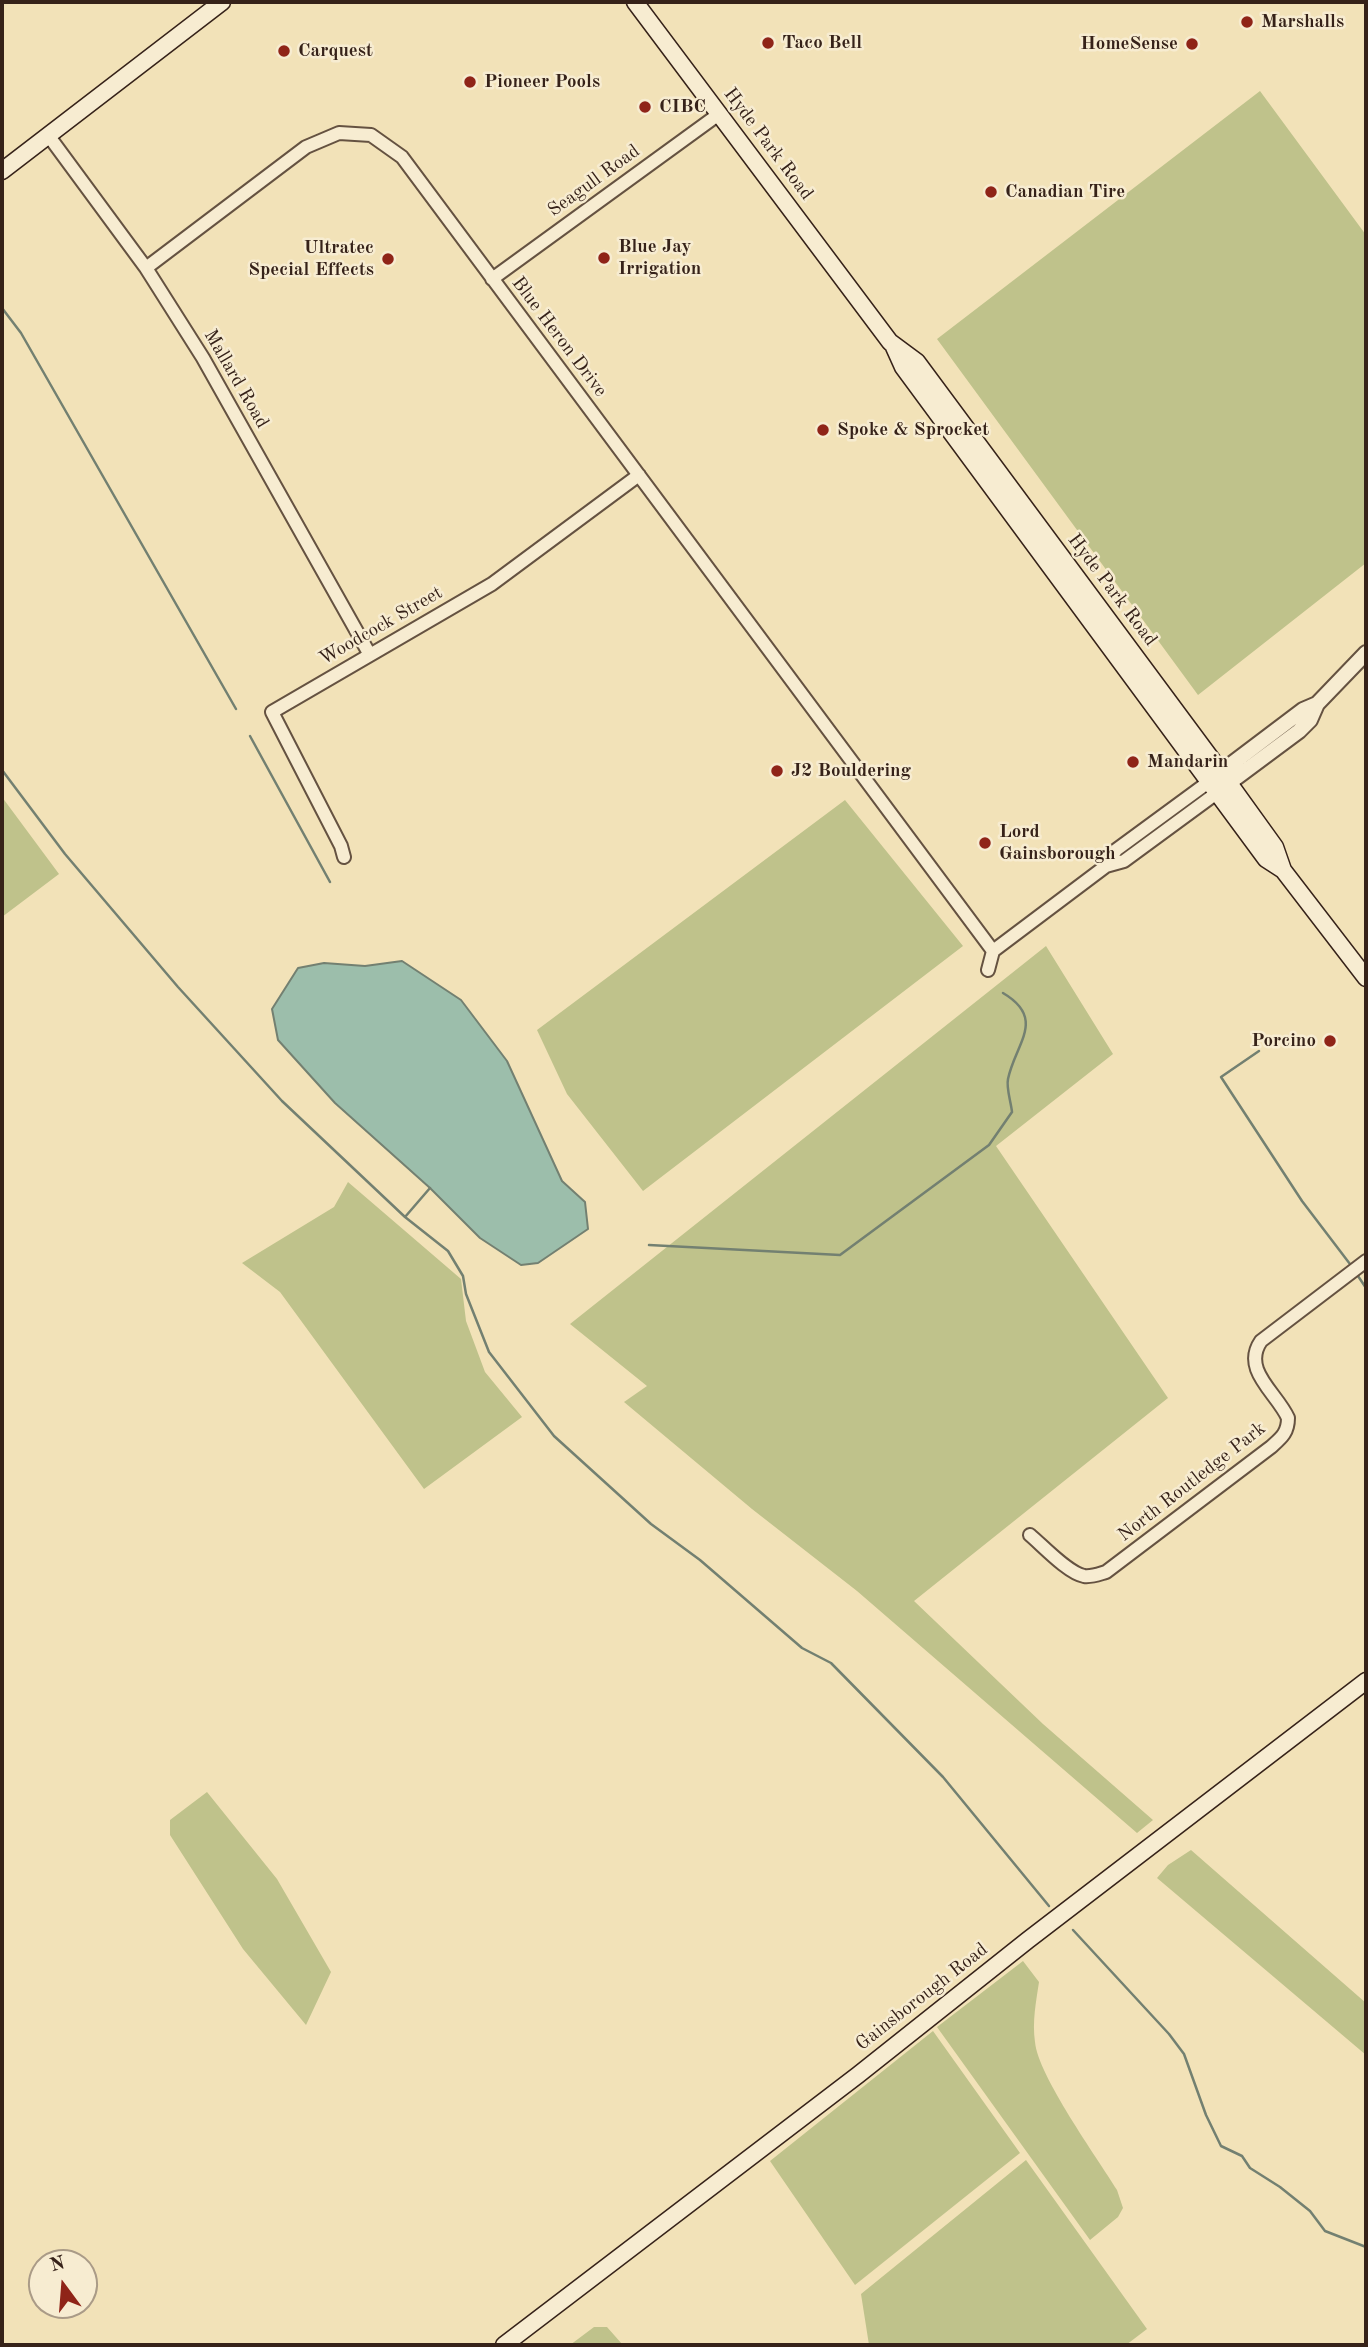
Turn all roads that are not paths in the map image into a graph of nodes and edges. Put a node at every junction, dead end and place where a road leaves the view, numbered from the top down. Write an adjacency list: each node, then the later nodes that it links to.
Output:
1 (222, 2): 4 (main road)
2 (635, 2): 3 (main road, Hyde Park Road)
3 (719, 114): 7 (street, Seagull Road); 11 (main road, Hyde Park Road)
4 (48, 135): 5 (main road); 6 (street, Mallard Road)
5 (2, 171)
6 (146, 268): 7 (street, Blue Heron Drive); 10 (street, Mallard Road)
7 (492, 279): 8 (street, Blue Heron Drive)
8 (639, 475): 10 (street, Woodcock Street); 13 (street, Blue Heron Drive)
9 (1366, 653): 11 (street)
10 (369, 655): 12 (street, Woodcock Street)
11 (1219, 782): 13 (street); 15 (main road, Hyde Park Road)
12 (344, 857)
13 (993, 951): 14 (street)
14 (988, 970)
15 (1366, 978)
16 (1365, 1262): 17 (street, North Routledge Park)
17 (1030, 1535)
18 (1366, 1681): 19 (main road, Gainsborough Road)
19 (504, 2345)

